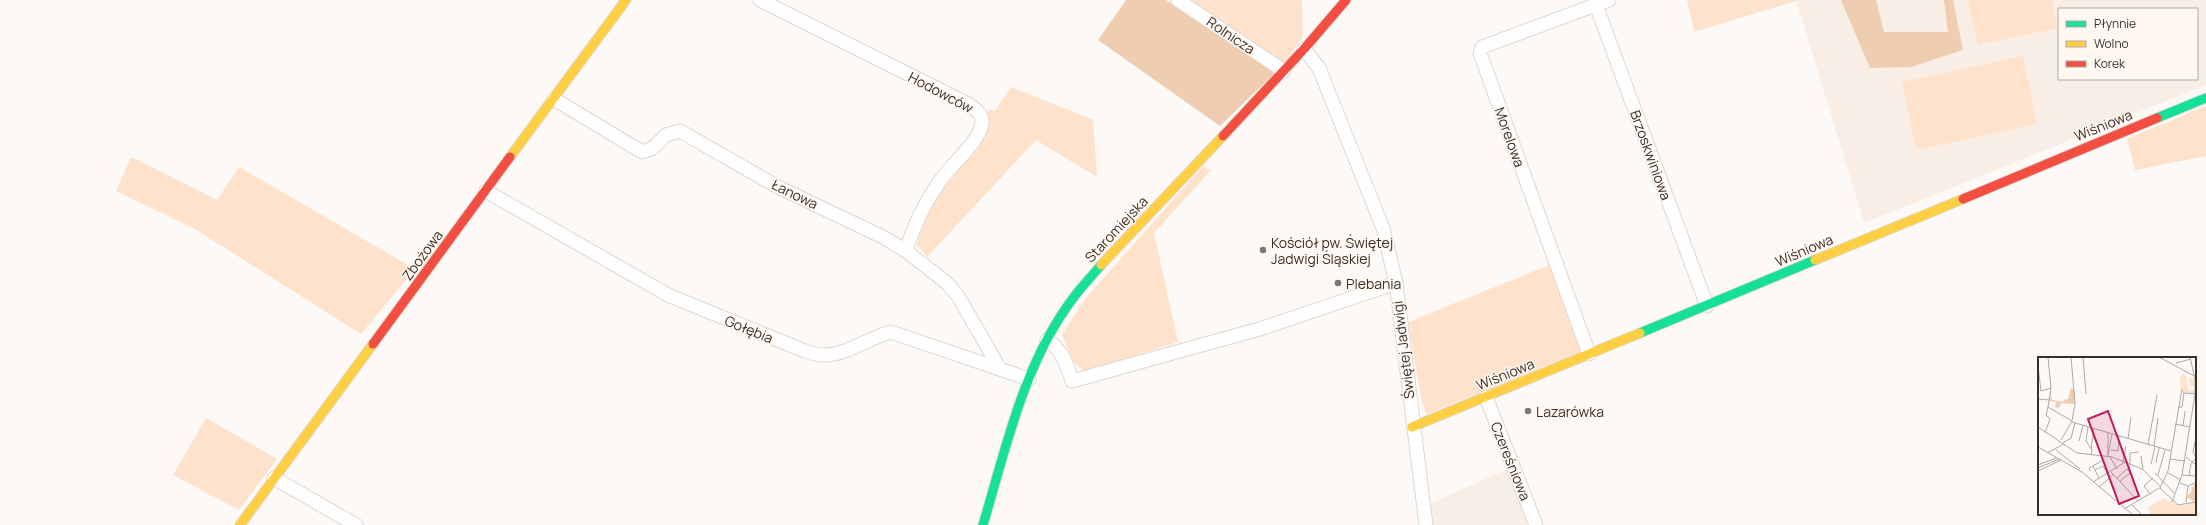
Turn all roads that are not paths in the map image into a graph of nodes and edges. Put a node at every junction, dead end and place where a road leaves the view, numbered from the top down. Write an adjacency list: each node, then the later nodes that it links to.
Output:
1 (626, 0): 10 (street, Zbożowa)
2 (760, 0): 12 (street, Hodowców)
3 (1178, 0): 8 (street, Rolnicza)
4 (1346, 0): 7 (street, Staromiejska)
5 (1609, 0): 6 (street, Morelowa)
6 (1596, 5): 14 (street, Brzoskwiniowa); 16 (street, Morelowa)
7 (1304, 49): 8 (street, Staromiejska); 13 (street, Świętej Jadwigi)
8 (1284, 71): 15 (street, Staromiejska)
9 (2206, 98): 14 (street, Wiśniowa)
10 (554, 99): 11 (street, Zbożowa); 12 (street, Łanowa)
11 (486, 191): 17 (street, Gołębia); 21 (street, Zbożowa)
12 (906, 251): 17 (street, Łanowa)
13 (1396, 283): 15 (street); 20 (street, Świętej Jadwigi)
14 (1707, 306): 16 (street, Wiśniowa)
15 (1047, 340): 18 (street, Staromiejska)
16 (1589, 354): 19 (street, Wiśniowa)
17 (1000, 368): 18 (street, Gołębia)
18 (1029, 379): 25 (street, Staromiejska)
19 (1486, 397): 20 (street, Wiśniowa); 26 (street, Czereśniowa)
20 (1412, 427): 22 (street, Świętej Jadwigi)
21 (274, 478): 23 (street, Zbożowa); 24 (street)
22 (1422, 524)
23 (240, 525)
24 (356, 525)
25 (983, 525)
26 (1536, 525)

